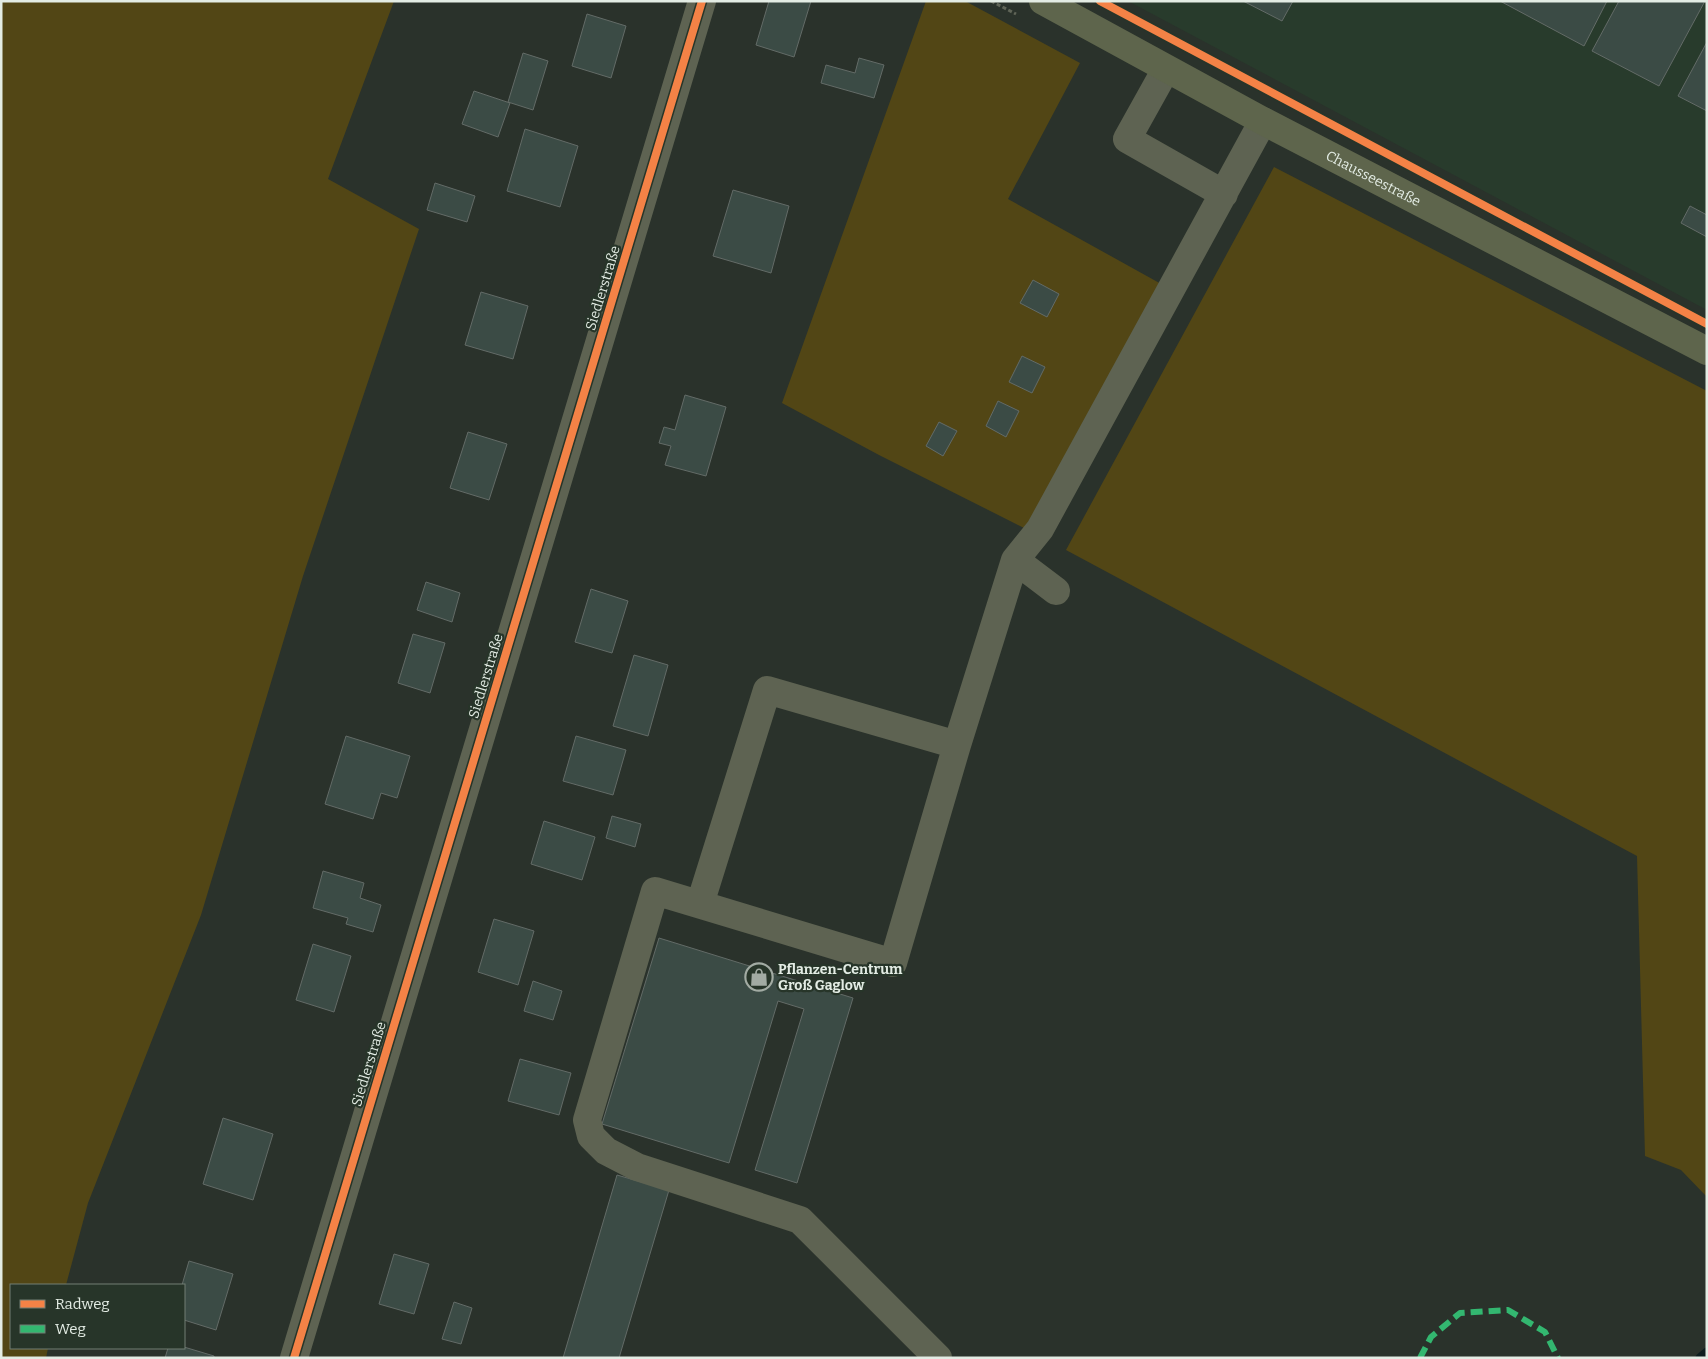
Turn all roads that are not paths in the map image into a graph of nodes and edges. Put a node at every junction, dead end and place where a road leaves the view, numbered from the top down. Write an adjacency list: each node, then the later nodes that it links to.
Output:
1 (702, 1): 11 (street, Siedlerstraße)
2 (1043, 1): 3 (main road, Chausseestraße)
3 (1166, 69): 4 (main road, Chausseestraße); 5 (street)
4 (1264, 121): 5 (street); 6 (main road, Chausseestraße)
5 (1224, 194): 7 (street)
6 (1707, 351)
7 (1015, 560): 8 (street); 9 (street)
8 (1056, 591)
9 (957, 745): 10 (street); 10 (street)
10 (700, 904): 12 (street)
11 (294, 1358)
12 (938, 1358)

